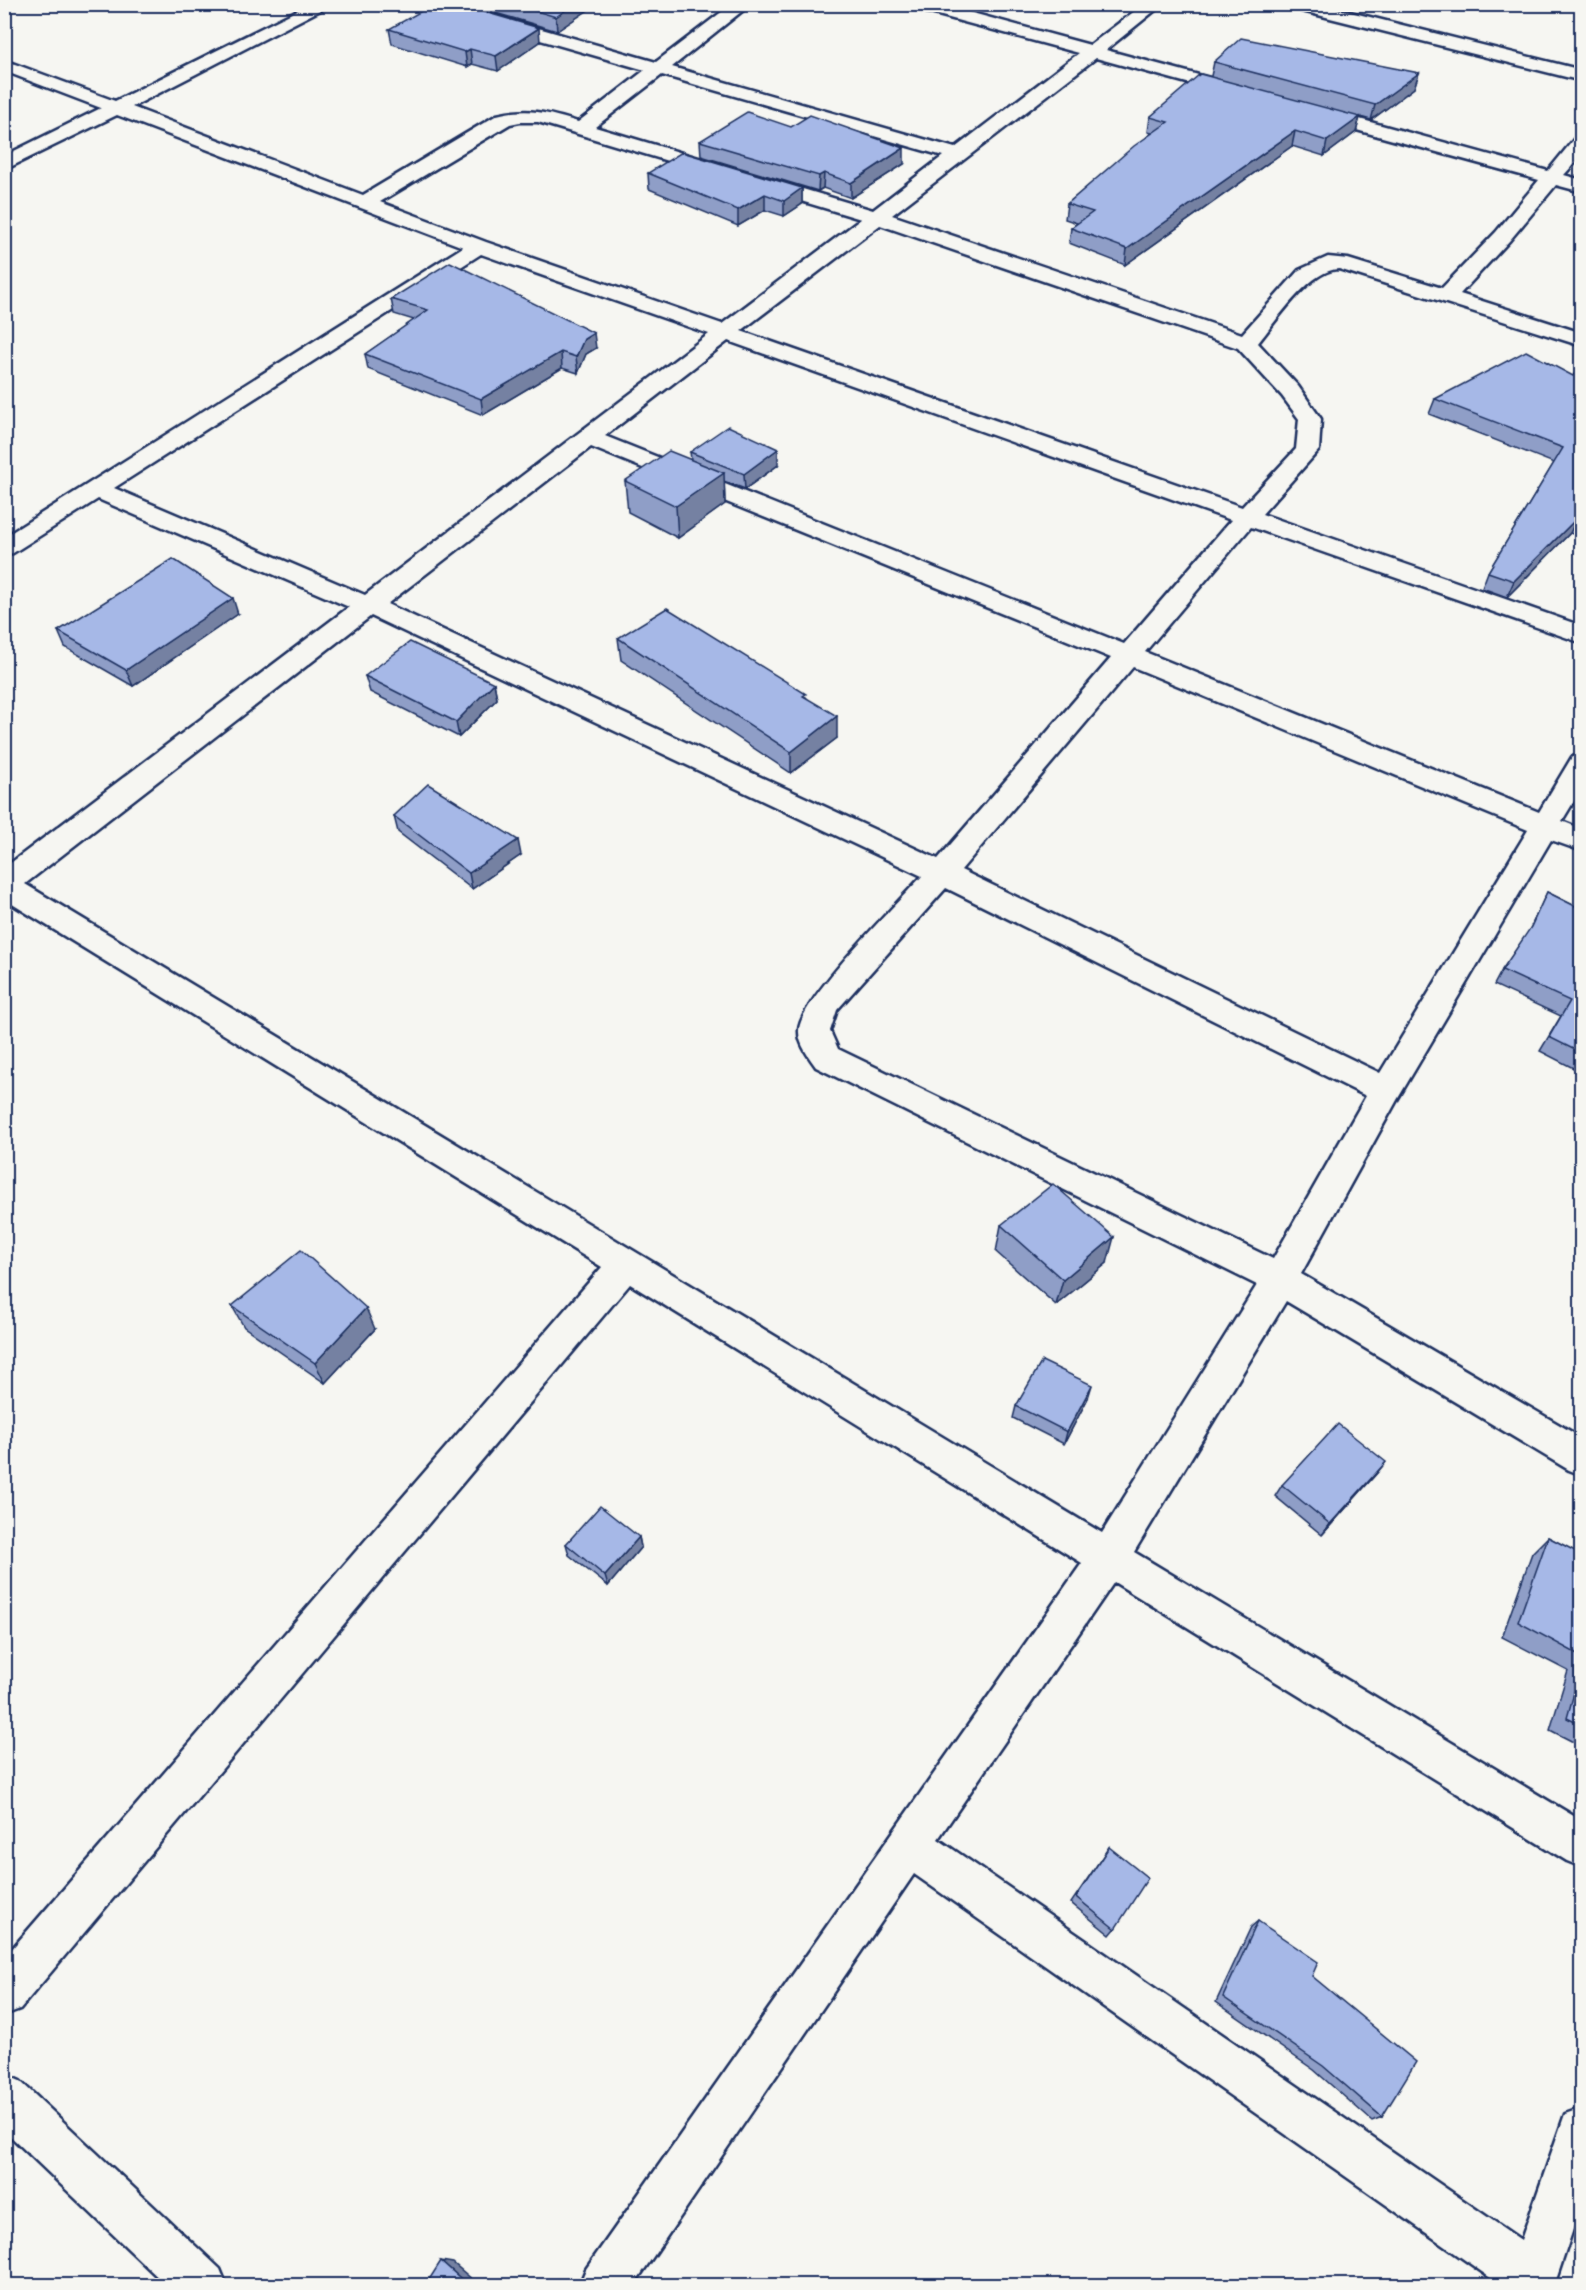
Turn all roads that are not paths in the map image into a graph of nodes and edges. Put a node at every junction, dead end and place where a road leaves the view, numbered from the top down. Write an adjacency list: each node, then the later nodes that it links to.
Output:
1 (324, 4): 12 (street)
2 (435, 4): 9 (street)
3 (743, 4): 9 (street)
4 (918, 4): 7 (street)
5 (1155, 4): 7 (street)
6 (1296, 4): 10 (street)
7 (1094, 51): 11 (street); 16 (street)
8 (4, 66): 12 (street)
9 (658, 69): 14 (street); 16 (street)
10 (1581, 76)
11 (1254, 96)
12 (118, 107): 17 (street); 20 (street)
13 (1299, 108): 18 (street)
14 (581, 128): 20 (street); 21 (street)
15 (1581, 142): 18 (street)
16 (960, 156): 21 (street)
17 (4, 164)
18 (1550, 177): 19 (street); 23 (street)
19 (1581, 186)
20 (364, 203): 22 (street)
21 (877, 217): 24 (street); 26 (street)
22 (479, 246): 24 (street); 28 (street)
23 (1445, 297): 25 (street); 26 (street)
24 (727, 333): 27 (street); 29 (street)
25 (1581, 340)
26 (1246, 343): 29 (street)
27 (589, 438): 31 (street); 33 (street)
28 (96, 489): 30 (street); 31 (street)
29 (1247, 516): 32 (street); 33 (street)
30 (4, 548)
31 (370, 606): 37 (street); 38 (street)
32 (1581, 635)
33 (1128, 655): 35 (street); 37 (street)
34 (1581, 764): 35 (street)
35 (1545, 826): 36 (street); 39 (street)
36 (1581, 841)
37 (942, 873): 39 (street); 41 (street)
38 (4, 884): 40 (street)
39 (1386, 1091): 41 (street)
40 (625, 1265): 43 (street); 46 (street)
41 (1280, 1279): 42 (street); 43 (street)
42 (1581, 1458)
43 (1108, 1558): 44 (street); 45 (street)
44 (909, 1845): 49 (street); 51 (street)
45 (1581, 1846)
46 (4, 1993)
47 (4, 2097): 50 (street)
48 (1581, 2131): 49 (street)
49 (1530, 2281)
50 (203, 2286)
51 (603, 2286)

